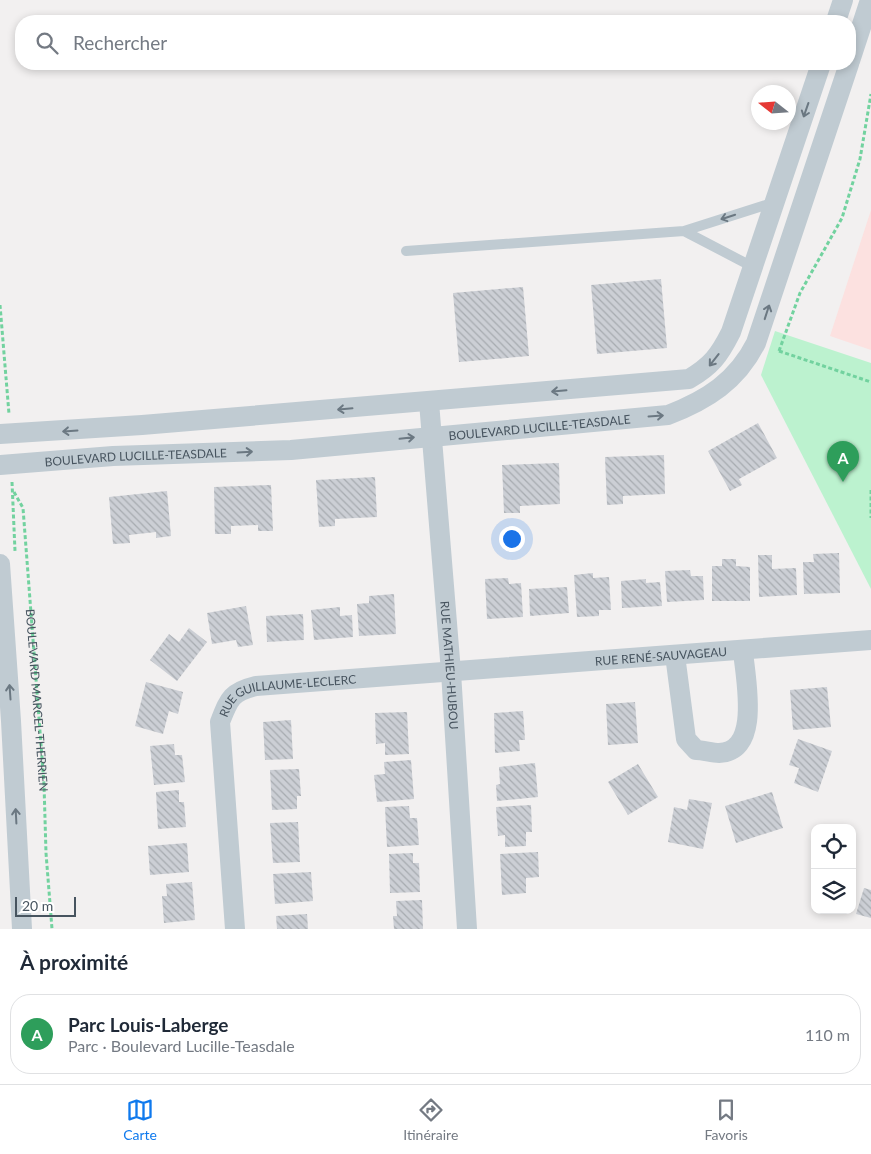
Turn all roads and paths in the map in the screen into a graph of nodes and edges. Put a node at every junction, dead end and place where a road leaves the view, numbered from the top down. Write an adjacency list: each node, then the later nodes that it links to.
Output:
1 (843, 0): 3 (street)
2 (870, 0): 4 (street, BOULEVARD LUCILLE-TEASDALE)
3 (838, 15)
4 (856, 41)
5 (819, 70): 8 (street, one-way to 8)
6 (846, 70): 13 (street, BOULEVARD LUCILLE-TEASDALE, one-way to 6)
7 (871, 94): 14 (path)
8 (775, 202): 9 (lane, one-way to 9); 11 (street)
9 (684, 231): 10 (lane); 11 (lane)
10 (406, 251)
11 (753, 267): 16 (street, one-way to 16)
12 (0, 305): 17 (path)
13 (756, 343): 14 (path); 19 (street, BOULEVARD LUCILLE-TEASDALE, one-way to 13)
14 (779, 351): 15 (path)
15 (871, 382)
16 (429, 402): 18 (street, one-way to 18); 19 (street, RUE MATHIEU-HUBOU)
17 (9, 403)
18 (0, 434)
19 (430, 435): 20 (street, BOULEVARD LUCILLE-TEASDALE, one-way to 19); 28 (street, RUE MATHIEU-HUBOU)
20 (0, 465)
21 (871, 490): 23 (path)
22 (12, 509): 30 (path, BOULEVARD MARCEL-THERRIEN)
23 (871, 518)
24 (0, 564): 29 (street, one-way to 24)
25 (871, 640): 26 (street, RUE RENÉ-SAUVAGEAU)
26 (742, 651): 27 (street, RUE RENÉ-SAUVAGEAU); 27 (street)
27 (675, 655): 28 (street, RUE RENÉ-SAUVAGEAU)
28 (451, 672): 31 (street, RUE GUILLAUME-LECLERC); 32 (street, RUE MATHIEU-HUBOU)
29 (22, 929)
30 (52, 929)
31 (235, 929)
32 (467, 929)

